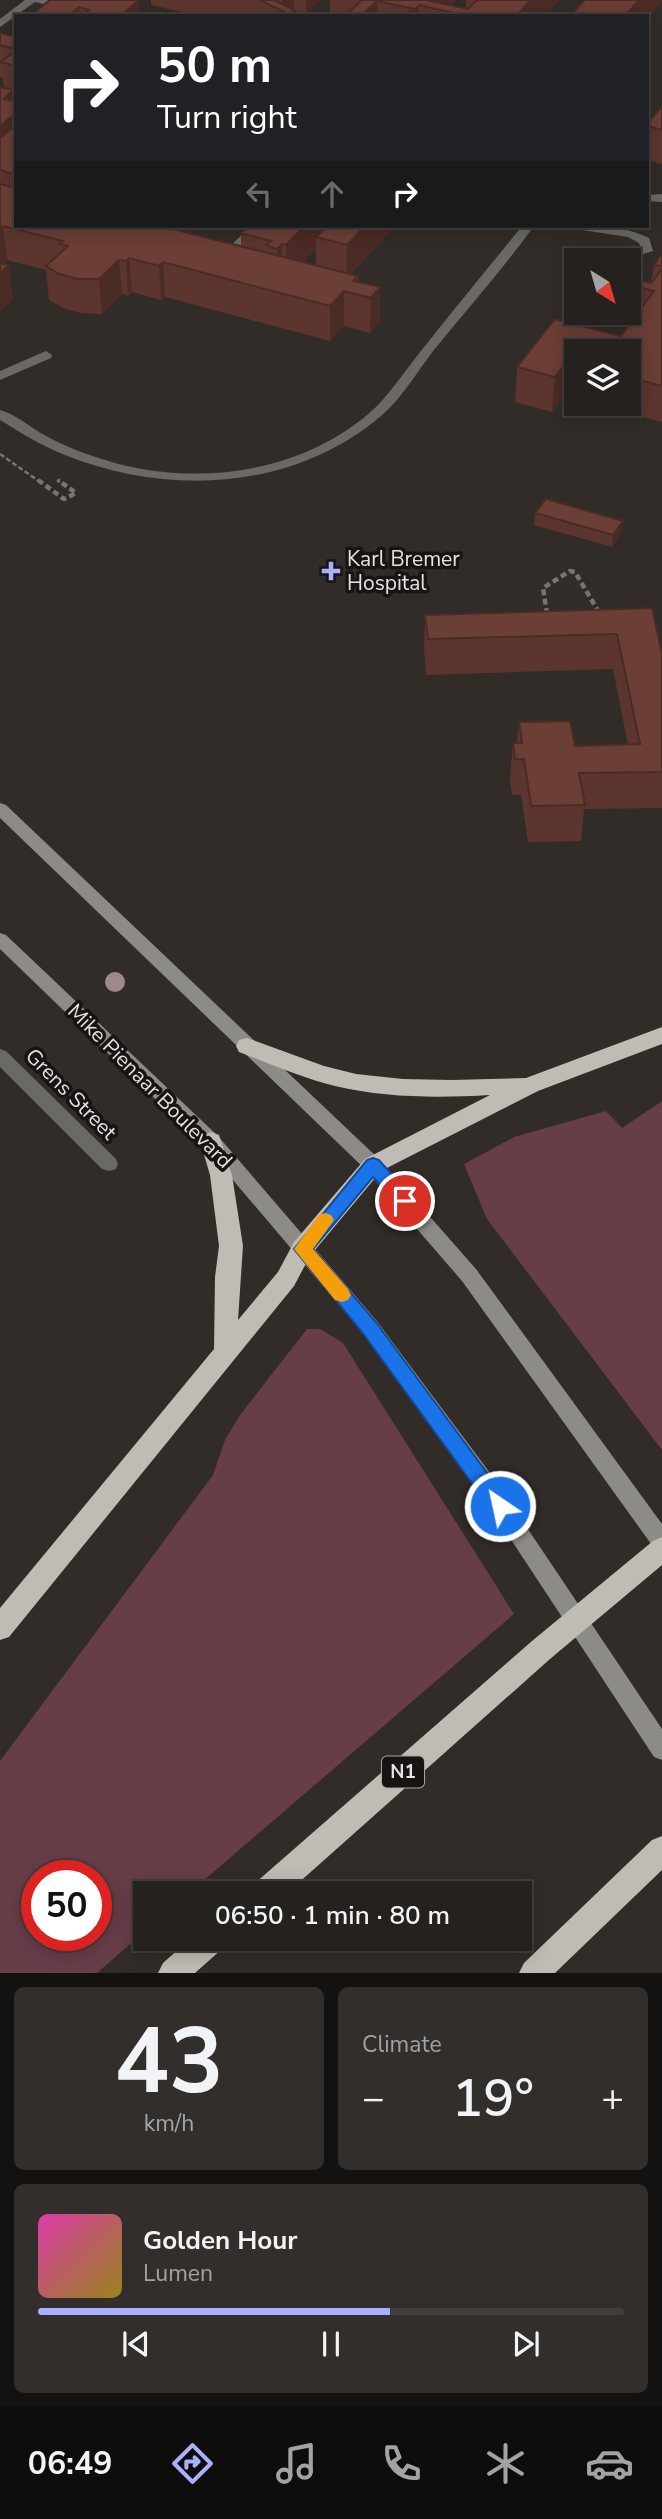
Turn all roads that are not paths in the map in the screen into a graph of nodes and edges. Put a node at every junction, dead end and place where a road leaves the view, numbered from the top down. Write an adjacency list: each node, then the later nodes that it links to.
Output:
1 (32, 0): 4 (street)
2 (46, 1): 3 (street)
3 (100, 14)
4 (0, 24)
5 (256, 228): 8 (street)
6 (526, 228): 12 (street)
7 (628, 229): 9 (street)
8 (233, 250)
9 (647, 251)
10 (46, 355): 11 (street)
11 (0, 376)
12 (0, 414)
13 (0, 809): 16 (main road)
14 (0, 939): 19 (main road, Mike Pienaar Boulevard)
15 (662, 1035): 18 (highway)
16 (247, 1045): 18 (highway); 21 (main road)
17 (0, 1056): 20 (street, Grens Street)
18 (530, 1085): 21 (highway)
19 (211, 1141): 22 (main road, Mike Pienaar Boulevard); 23 (highway)
20 (110, 1164)
21 (373, 1165): 22 (highway); 24 (main road)
22 (302, 1249): 23 (highway); 27 (main road, Mike Pienaar Boulevard)
23 (226, 1351): 26 (highway)
24 (662, 1541)
25 (662, 1549): 29 (highway, N1)
26 (0, 1628)
27 (662, 1749)
28 (662, 1850): 32 (highway)
29 (279, 1881)
30 (198, 1951): 31 (highway)
31 (173, 1973)
32 (534, 1973)

